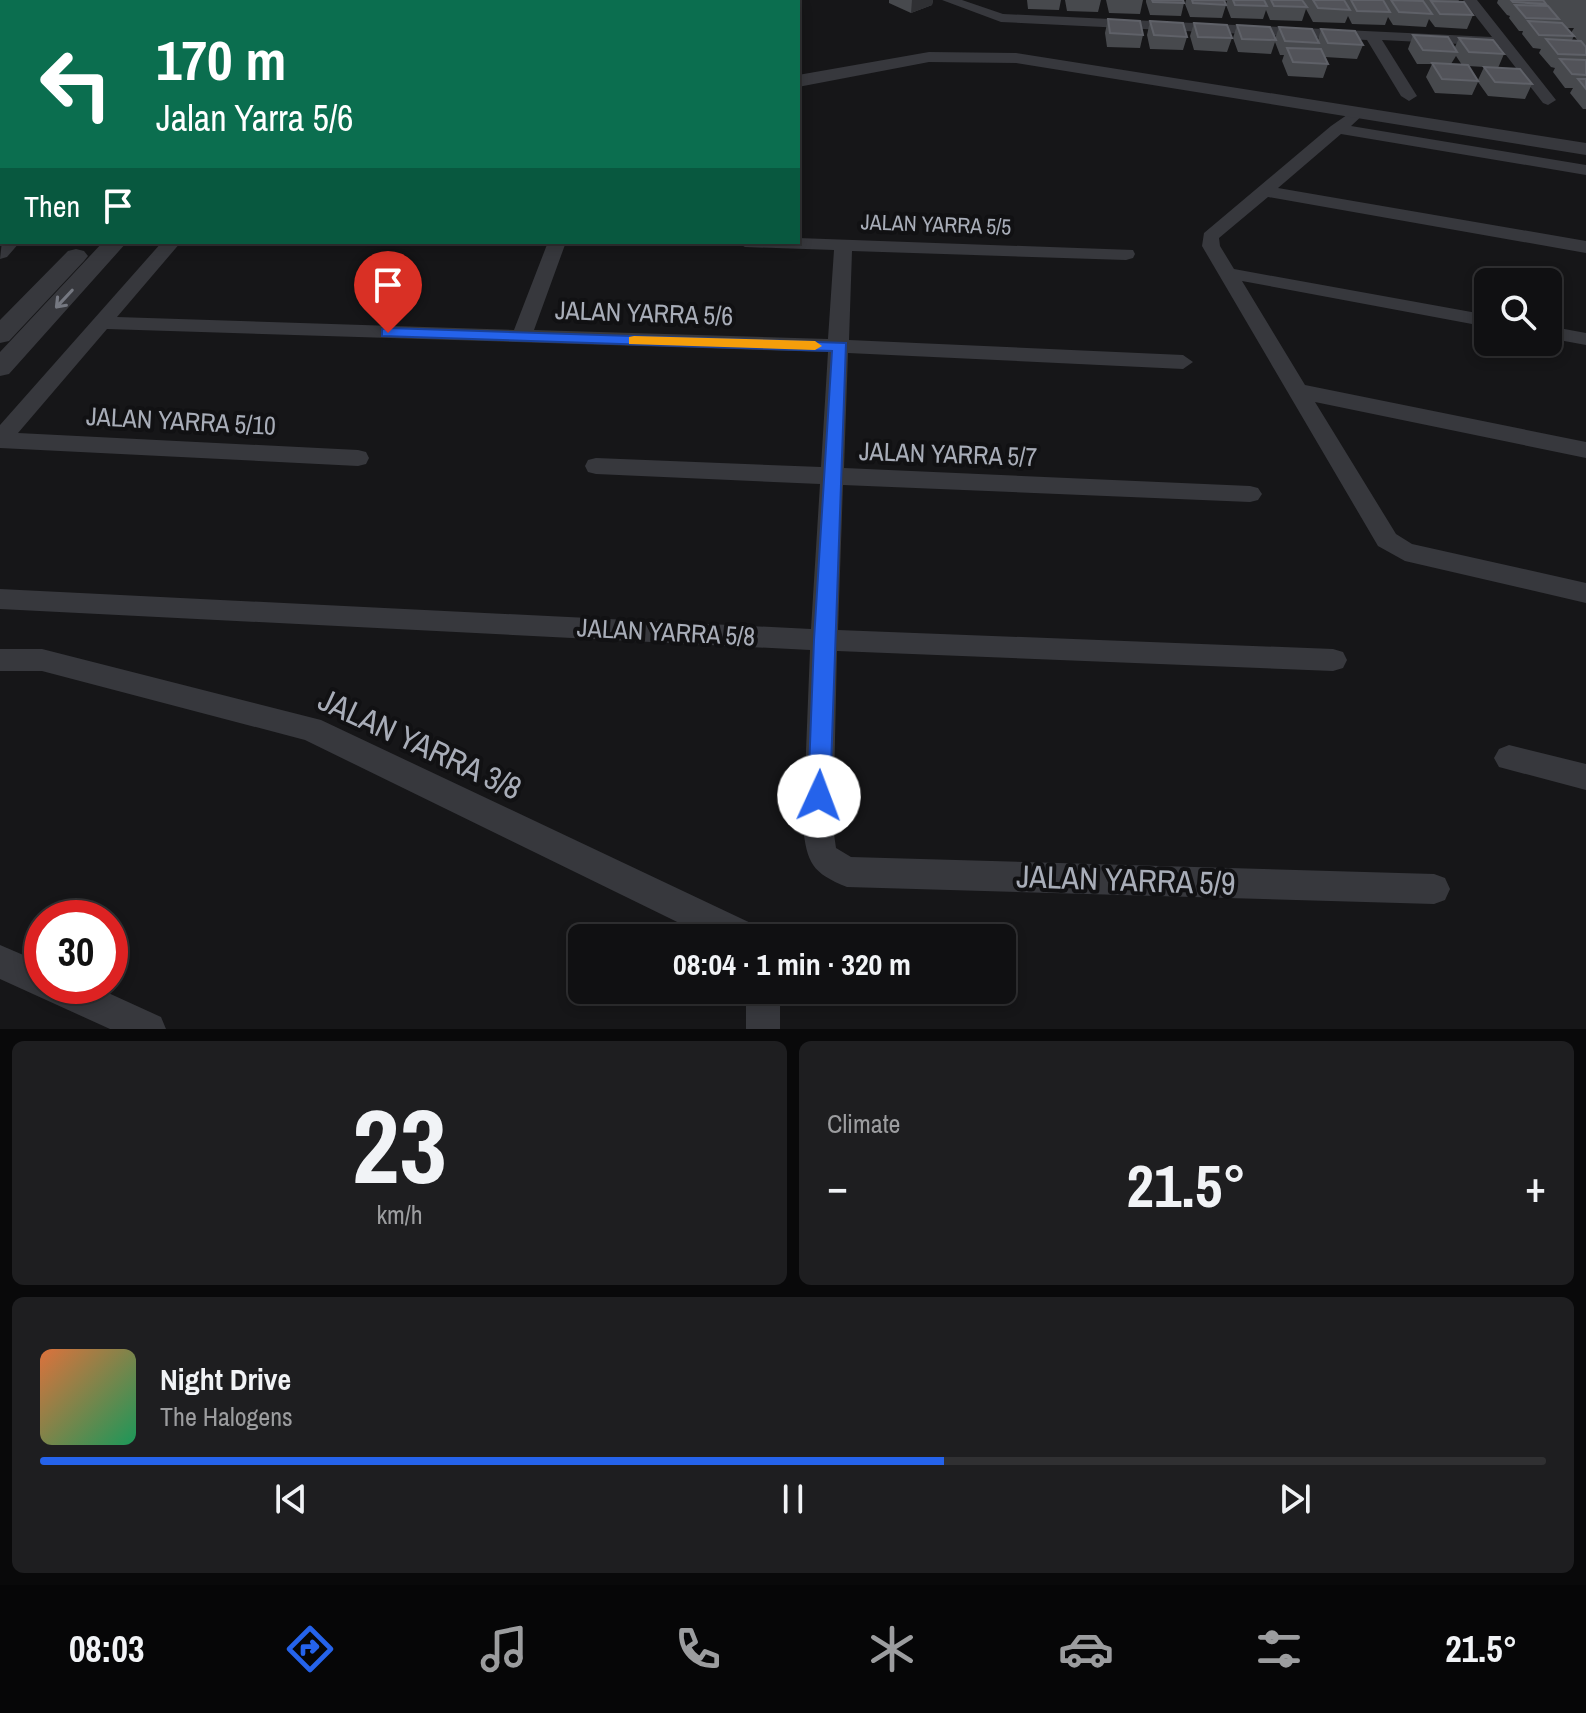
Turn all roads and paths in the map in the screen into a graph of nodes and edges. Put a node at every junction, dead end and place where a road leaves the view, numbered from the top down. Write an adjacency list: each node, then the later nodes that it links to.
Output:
1 (949, 0): 3 (street)
2 (1470, 0): 4 (street)
3 (1372, 36): 4 (street); 7 (street)
4 (1502, 42): 8 (street)
5 (800, 70): 11 (street)
6 (800, 81): 9 (street)
7 (1409, 96)
8 (1548, 100)
9 (1357, 113): 10 (street); 12 (street)
10 (1337, 129): 13 (street); 14 (street)
11 (1586, 138)
12 (1586, 149)
13 (1586, 170)
14 (1264, 191): 21 (street); 23 (street)
15 (87, 244): 26 (street)
16 (114, 244): 32 (street, one-way to 32)
17 (170, 244): 25 (street)
18 (556, 244): 28 (street)
19 (794, 244): 20 (street, JALAN YARRA 5/5)
20 (843, 246): 22 (street, JALAN YARRA 5/5); 30 (street)
21 (1586, 247)
22 (1126, 254)
23 (1227, 273): 24 (street); 33 (street)
24 (1474, 318)
25 (103, 323): 28 (street, JALAN YARRA 5/6); 34 (street)
26 (0, 335)
27 (1562, 335): 29 (street)
28 (521, 338): 30 (street, JALAN YARRA 5/6)
29 (1586, 339)
30 (840, 346): 31 (street, JALAN YARRA 5/6); 38 (street)
31 (1183, 362)
32 (0, 368)
33 (1298, 391): 35 (street); 40 (street)
34 (0, 439): 36 (street, JALAN YARRA 5/10)
35 (1586, 450)
36 (358, 458)
37 (596, 466): 38 (street, JALAN YARRA 5/7)
38 (833, 477): 39 (street, JALAN YARRA 5/7); 42 (street)
39 (1250, 494)
40 (1586, 593)
41 (0, 599): 42 (street, JALAN YARRA 5/8)
42 (824, 640): 44 (street, JALAN YARRA 5/8); 47 (street, JALAN YARRA 5/9)
43 (0, 660): 48 (street, JALAN YARRA 3/8)
44 (1333, 660)
45 (1509, 758): 46 (street)
46 (1586, 777)
47 (1434, 889)
48 (716, 924)
49 (0, 962): 50 (street)
50 (24, 972)
51 (94, 1004): 53 (street)
52 (763, 1004): 54 (street)
53 (149, 1029)
54 (763, 1029)

